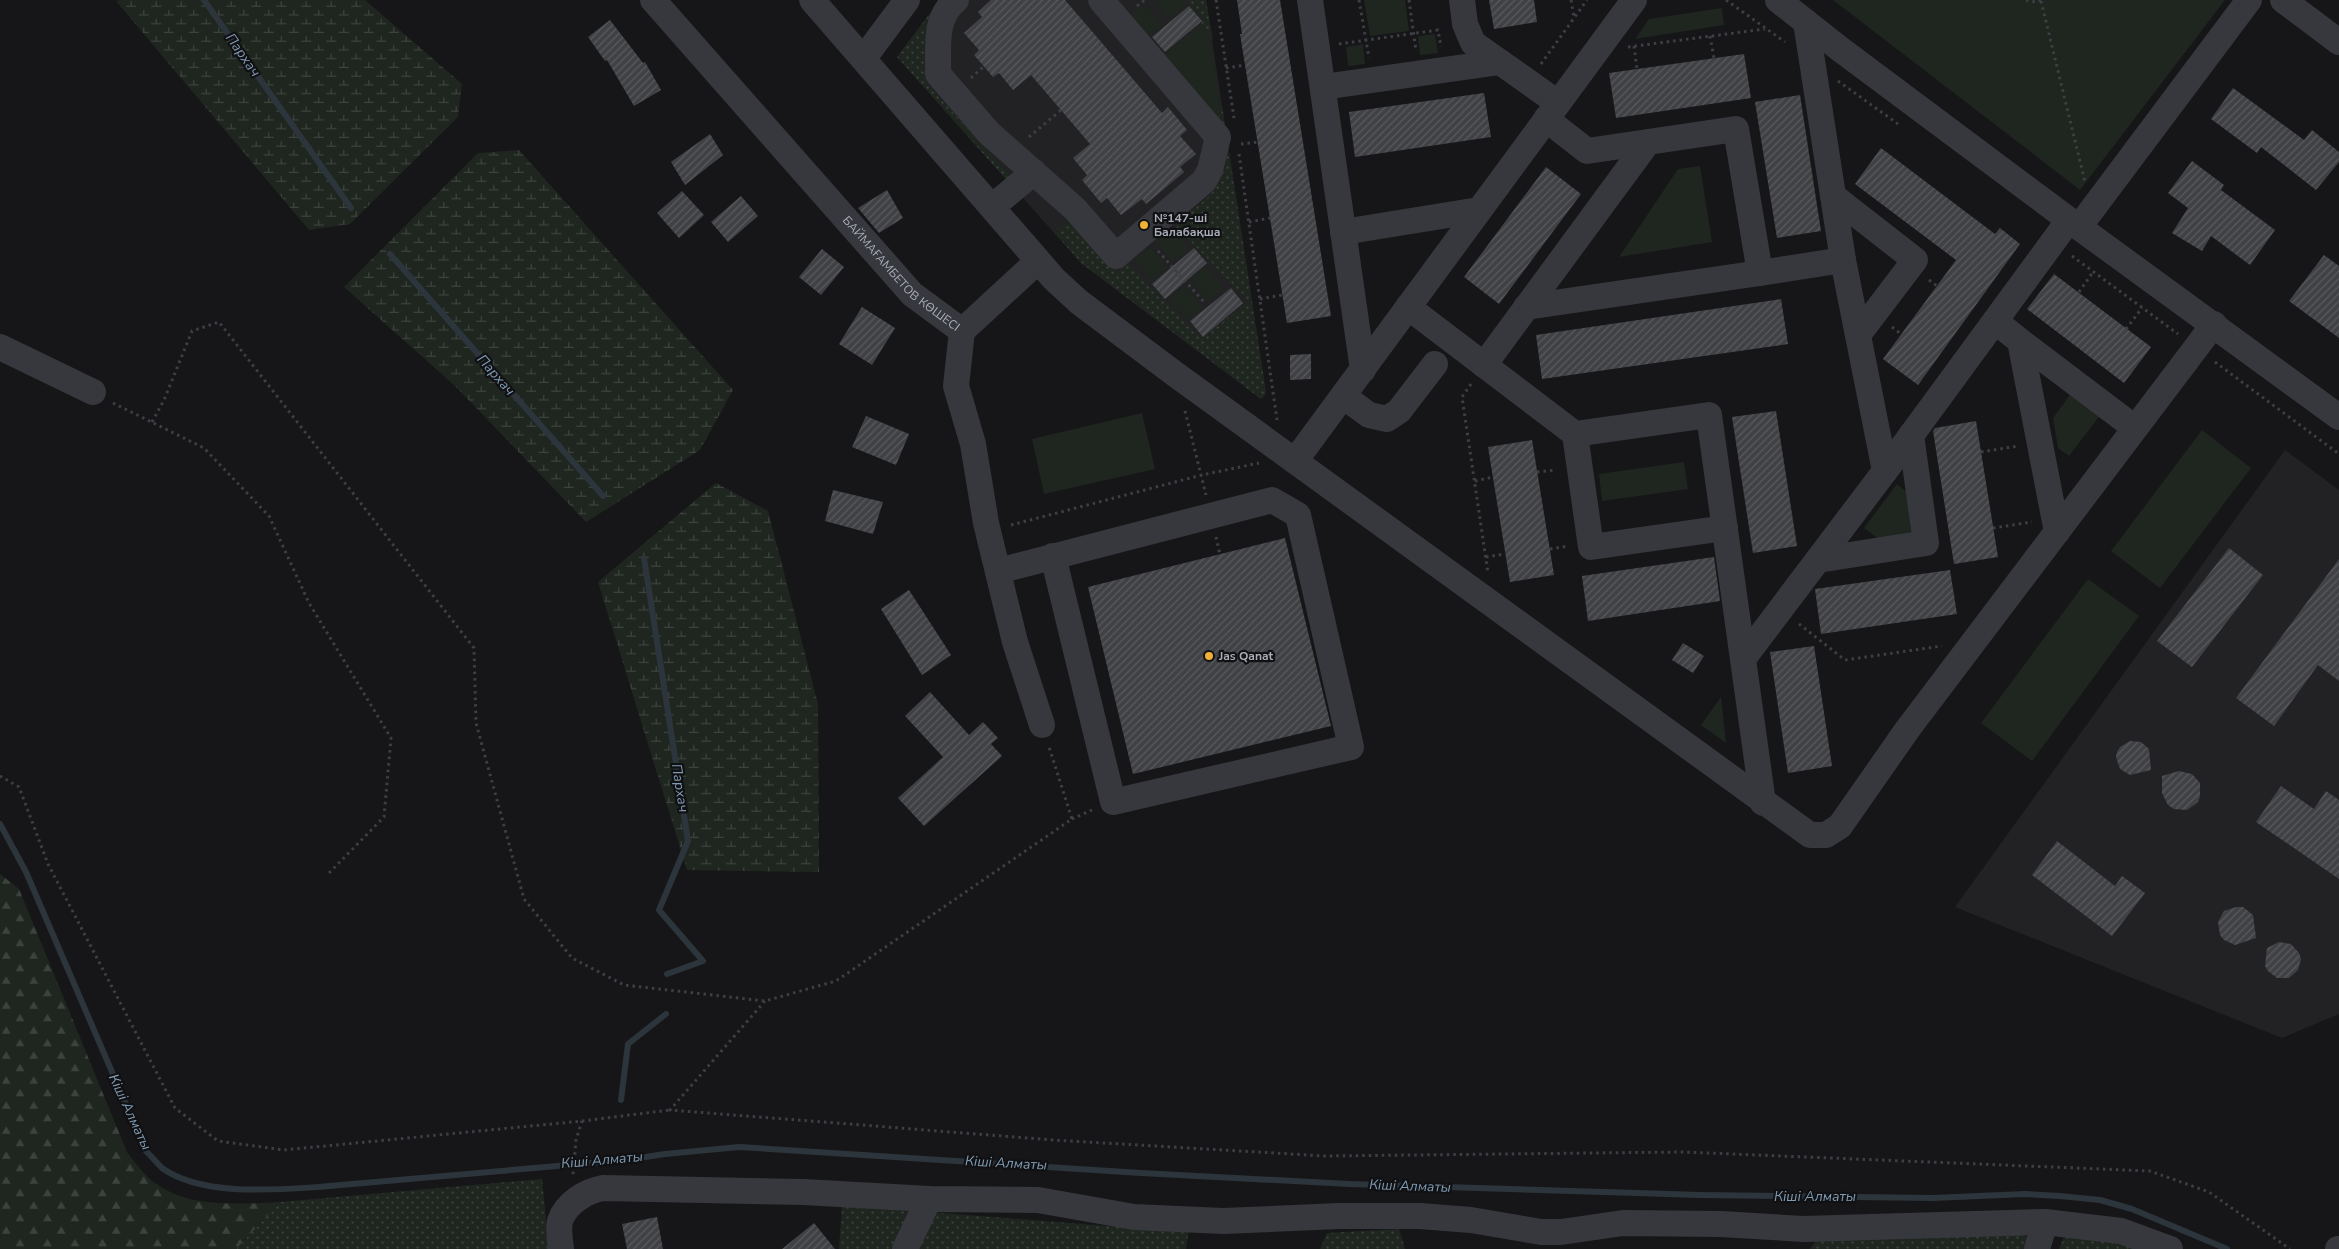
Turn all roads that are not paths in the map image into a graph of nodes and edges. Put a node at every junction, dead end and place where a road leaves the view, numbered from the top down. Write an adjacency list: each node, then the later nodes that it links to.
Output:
1 (653, 0): 34 (street, БАЙМАҒАМБЕТОВ КӨШЕСІ)
2 (812, 0): 14 (street)
3 (908, 0): 14 (street)
4 (956, 0): 20 (street)
5 (1101, 0): 20 (street)
6 (1310, 0): 16 (street)
7 (1462, 0): 15 (street)
8 (1634, 0): 17 (street)
9 (1778, 0): 12 (street)
10 (2249, 0): 25 (street)
11 (2283, 0): 13 (street)
12 (1806, 22): 22 (street); 25 (street)
13 (2339, 42)
14 (864, 58): 23 (street)
15 (1500, 62): 16 (street); 17 (street)
16 (1323, 87): 26 (street)
17 (1552, 111): 19 (street); 24 (street)
18 (1648, 142): 19 (street); 21 (street); 29 (street)
19 (1587, 150): 21 (street)
20 (1034, 172): 23 (street)
21 (1621, 178): 31 (street)
22 (1833, 196): 27 (street); 35 (street)
23 (992, 207): 28 (street)
24 (1480, 210): 26 (street); 30 (street)
25 (2074, 223): 32 (street); 33 (street)
26 (1343, 232): 40 (street)
27 (1843, 260): 29 (street); 35 (street)
28 (1038, 261): 34 (street); 47 (street)
29 (1760, 273): 31 (street)
30 (1408, 307): 39 (street); 40 (street)
31 (1526, 307): 39 (street)
32 (1995, 321): 36 (street); 46 (street)
33 (2214, 324): 43 (street); 44 (street)
34 (962, 331): 55 (street, БАЙМАҒАМБЕТОВ КӨШЕСІ)
35 (1858, 335): 48 (street)
36 (2020, 341): 44 (street); 51 (street)
37 (0, 347): 41 (street)
38 (1435, 364): 42 (street)
39 (1484, 365): 45 (street)
40 (1363, 370): 42 (street)
41 (93, 392)
42 (1343, 396): 47 (street)
43 (2339, 417)
44 (2135, 428): 51 (street)
45 (1575, 434): 52 (street); 52 (street)
46 (1911, 435): 48 (street); 54 (street)
47 (1289, 456): 49 (street)
48 (1885, 471): 54 (street)
49 (1324, 482): 50 (street); 58 (street)
50 (1298, 515): 53 (street); 53 (street)
51 (2055, 526): 58 (street)
52 (1725, 528): 56 (street)
53 (1053, 556): 55 (street)
54 (1818, 560): 56 (street)
55 (998, 571): 57 (street, БАЙМАҒАМБЕТОВ КӨШЕСІ)
56 (1743, 660): 58 (street)
57 (1042, 725)
58 (1763, 802)
59 (929, 1199): 60 (street); 61 (street); 62 (street)
60 (2045, 1222): 63 (street); 64 (street)
61 (561, 1249)
62 (905, 1249)
63 (2037, 1249)
64 (2170, 1249)

